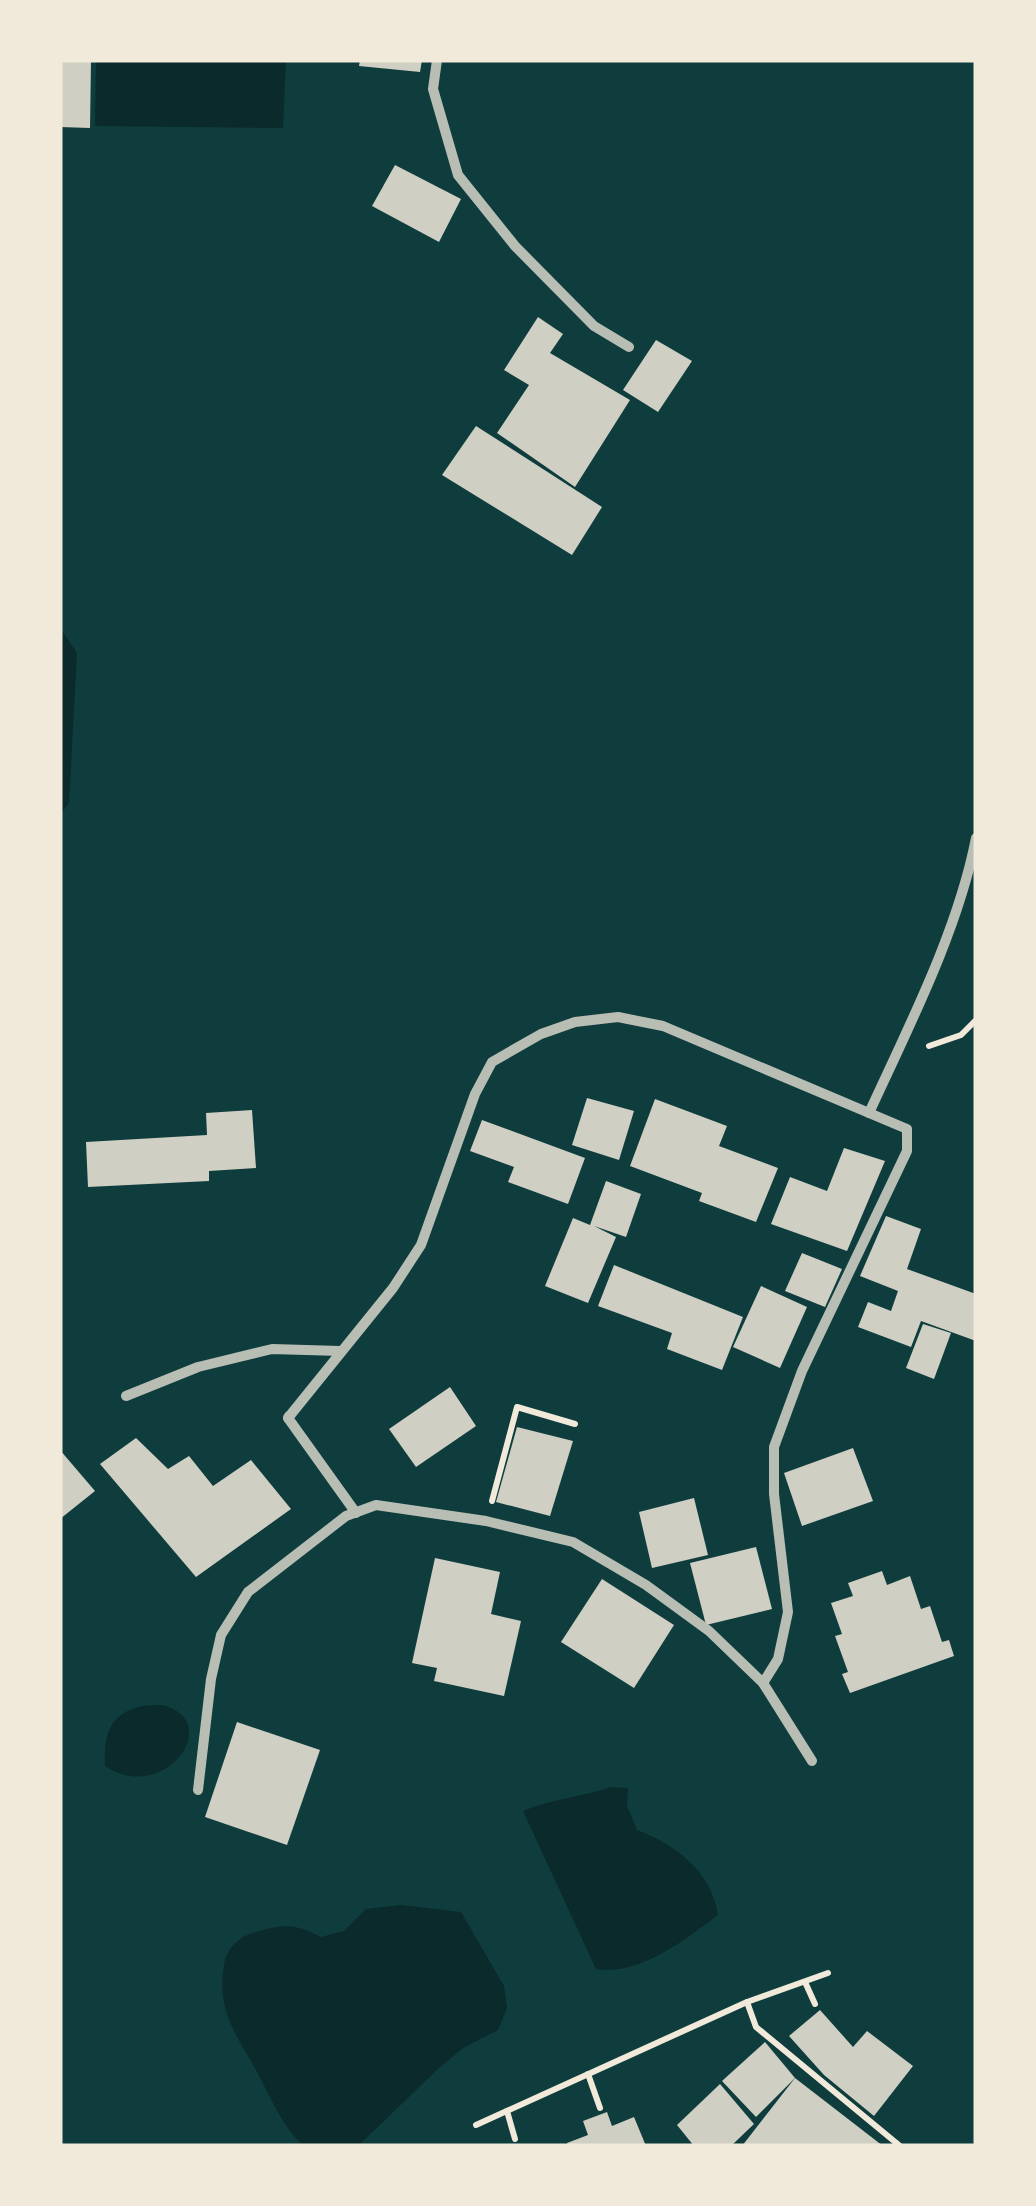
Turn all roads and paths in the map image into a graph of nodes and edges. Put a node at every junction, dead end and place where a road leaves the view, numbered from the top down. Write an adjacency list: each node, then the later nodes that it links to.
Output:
1 (437, 60): 2 (street)
2 (628, 346)
3 (976, 838): 4 (street)
4 (869, 1113): 5 (street); 10 (street)
5 (340, 1352): 6 (street); 8 (street)
6 (126, 1396)
7 (575, 1424): 9 (path)
8 (356, 1513): 9 (street); 12 (street)
9 (486, 1521): 10 (street)
10 (764, 1683): 11 (street)
11 (812, 1761)
12 (198, 1790)
13 (828, 1972): 14 (path)
14 (805, 1982): 15 (path); 16 (path)
15 (747, 2002): 17 (path); 22 (path)
16 (815, 2004)
17 (588, 2074): 18 (path); 19 (path)
18 (600, 2108)
19 (506, 2111): 20 (path); 21 (path)
20 (476, 2125)
21 (515, 2139)
22 (900, 2146)

